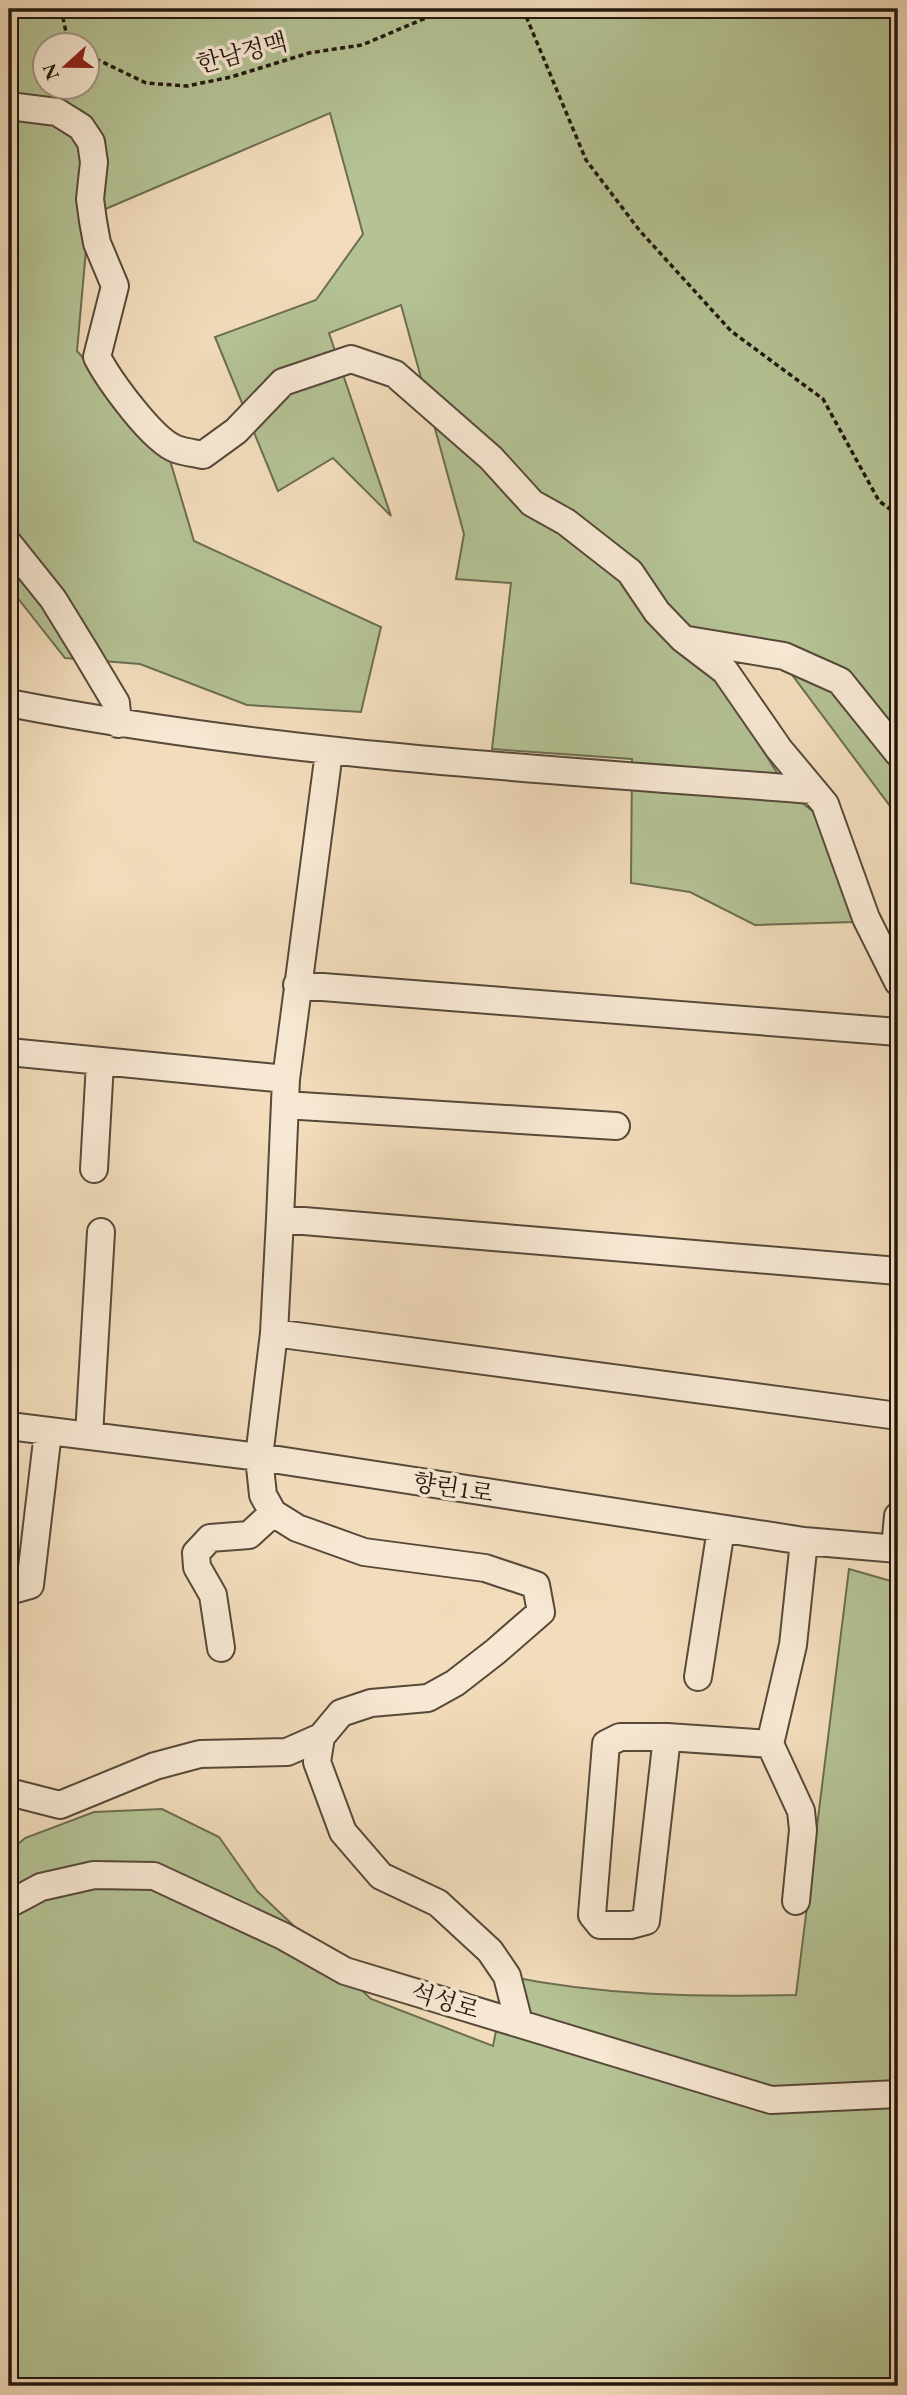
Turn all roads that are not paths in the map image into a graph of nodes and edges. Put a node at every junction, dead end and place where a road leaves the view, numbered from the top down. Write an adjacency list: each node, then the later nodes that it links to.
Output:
1 (9, 106): 3 (street)
2 (9, 544): 5 (street)
3 (683, 639): 7 (street); 8 (street)
4 (9, 703): 5 (street)
5 (118, 724): 6 (street)
6 (329, 752): 8 (street); 10 (street)
7 (898, 753)
8 (813, 790): 9 (street)
9 (898, 982)
10 (297, 985): 11 (street); 14 (street)
11 (898, 1032)
12 (9, 1052): 13 (street)
13 (100, 1063): 14 (street); 16 (street)
14 (286, 1092): 15 (street); 17 (street)
15 (616, 1126)
16 (94, 1169)
17 (280, 1219): 19 (street); 20 (street)
18 (101, 1232): 24 (street)
19 (898, 1271)
20 (274, 1333): 21 (street); 25 (street)
21 (898, 1416)
22 (9, 1426): 23 (street, 향린1로)
23 (48, 1432): 24 (street, 향린1로); 31 (street)
24 (89, 1434): 25 (street, 향린1로)
25 (259, 1457): 26 (street); 28 (street, 향린1로)
26 (273, 1513): 32 (street); 34 (street)
27 (898, 1516): 30 (street)
28 (721, 1529): 29 (street, 향린1로); 33 (street)
29 (804, 1541): 30 (street, 향린1로); 36 (street)
30 (896, 1548)
31 (9, 1591)
32 (221, 1648)
33 (698, 1677)
34 (321, 1737): 37 (street); 40 (street)
35 (667, 1737): 35 (street); 36 (street)
36 (770, 1744): 38 (street)
37 (9, 1792)
38 (796, 1901)
39 (9, 1904): 40 (street, 석성로)
40 (519, 2024): 41 (street, 석성로)
41 (898, 2094)

